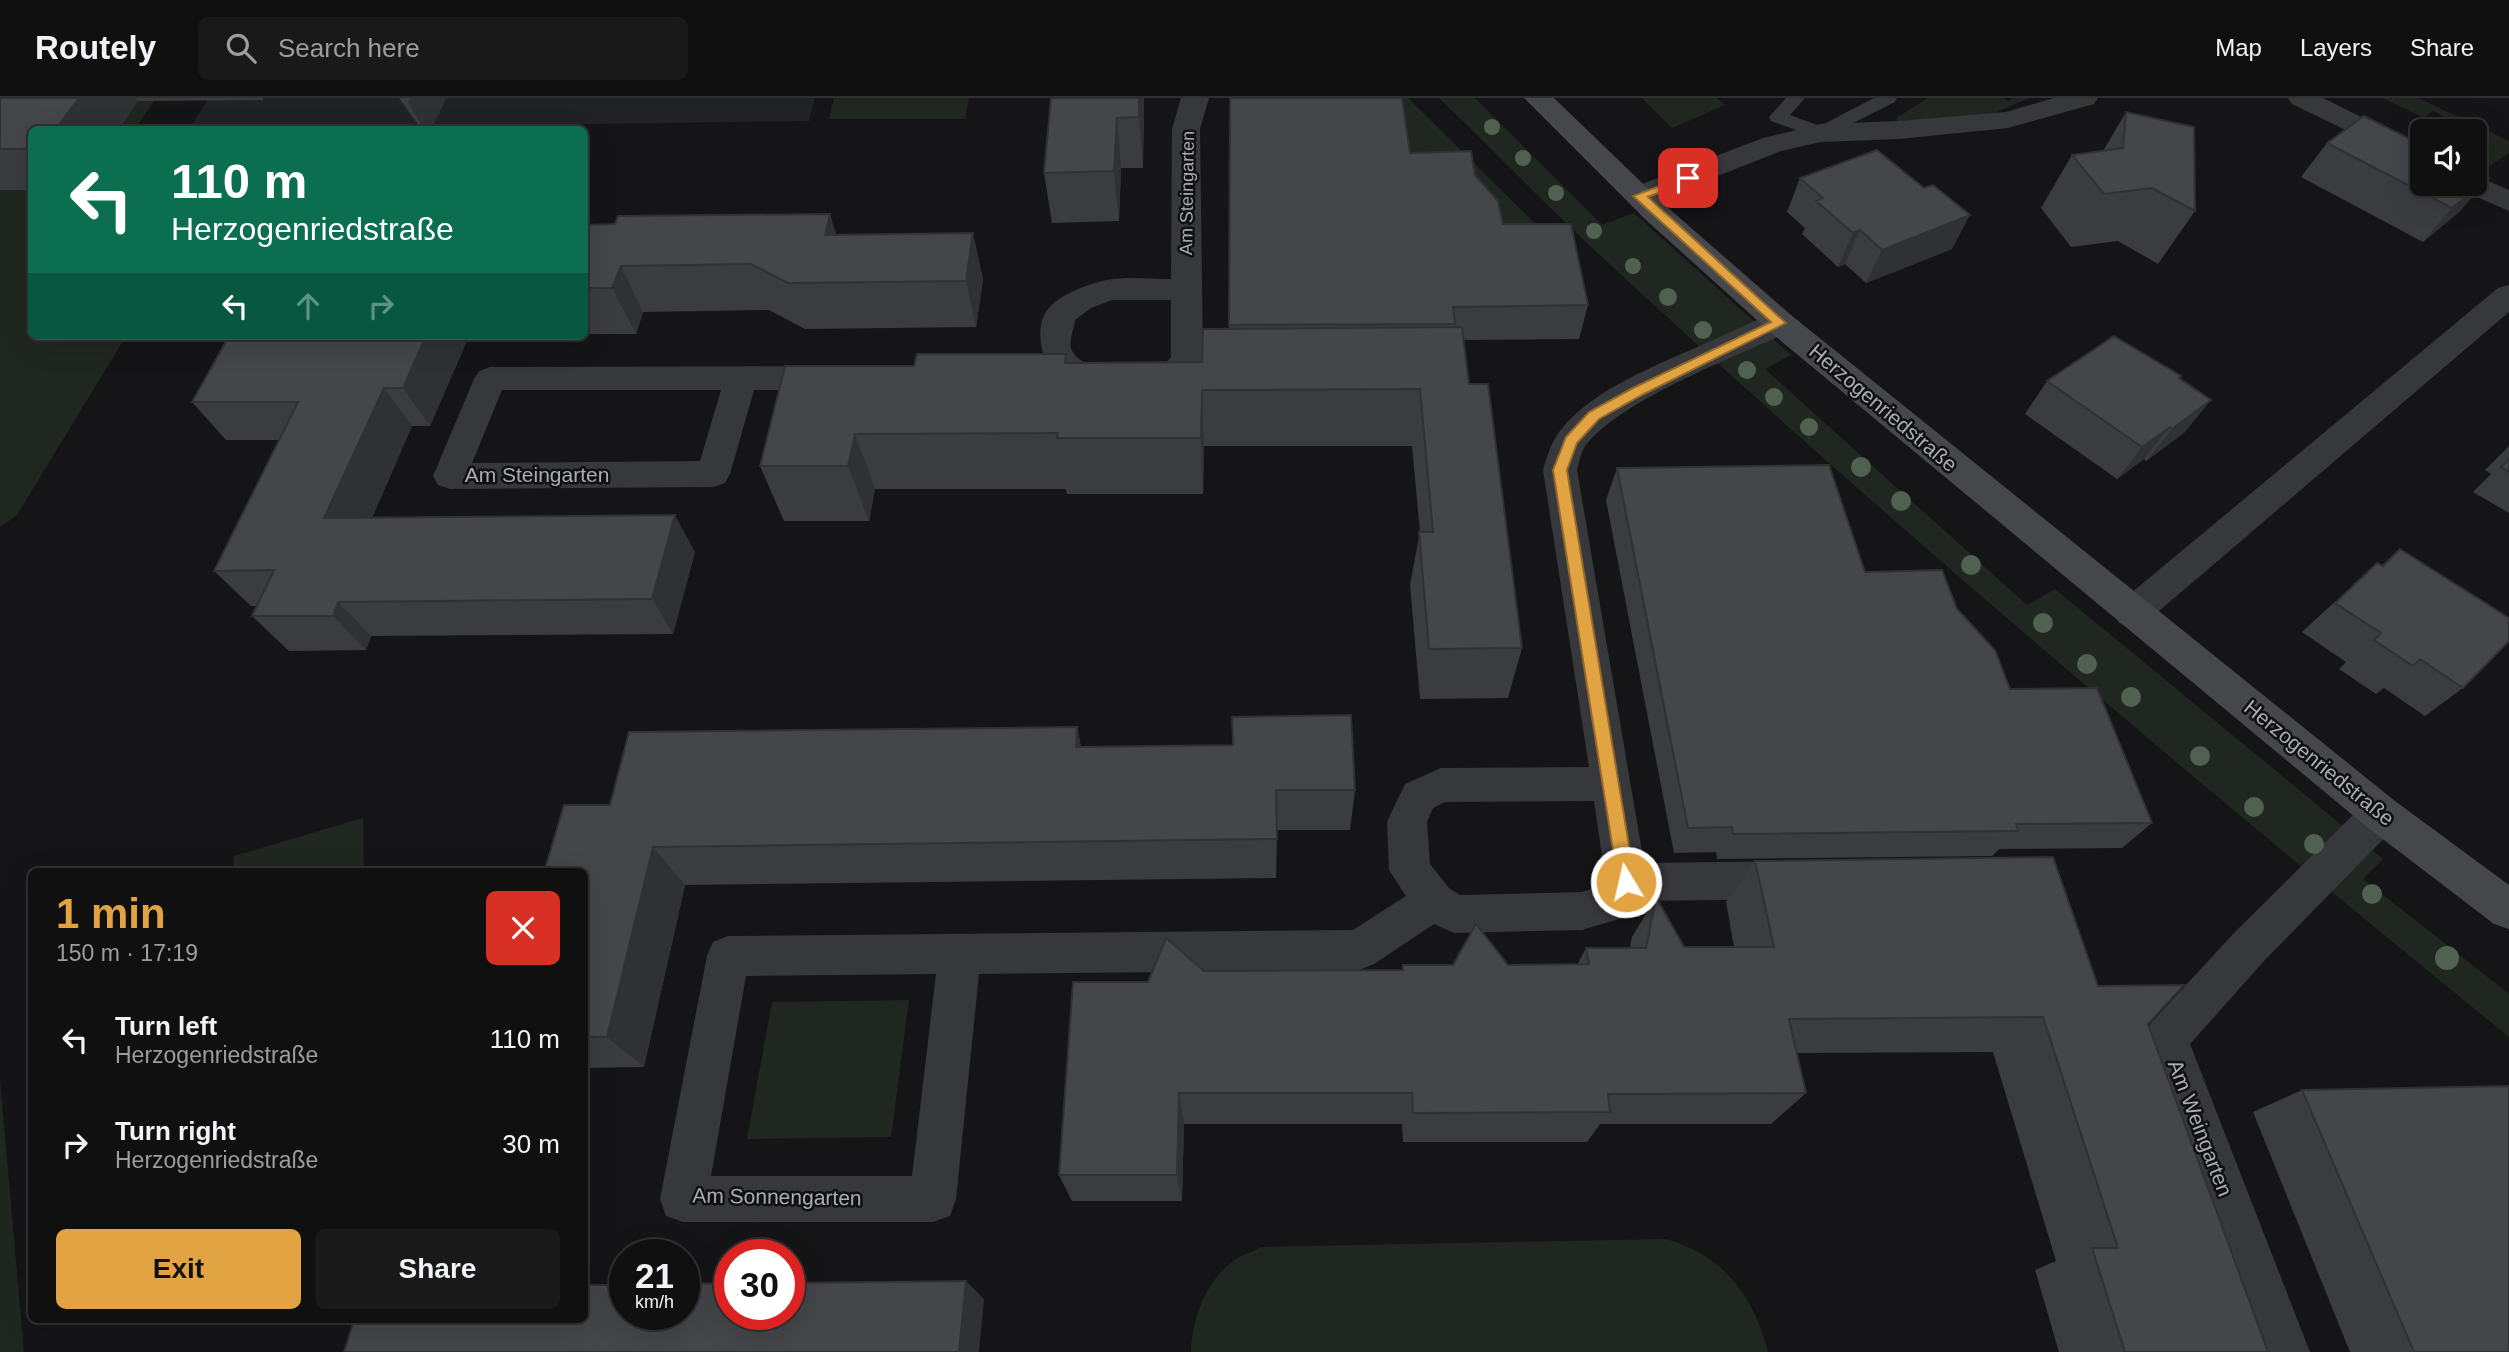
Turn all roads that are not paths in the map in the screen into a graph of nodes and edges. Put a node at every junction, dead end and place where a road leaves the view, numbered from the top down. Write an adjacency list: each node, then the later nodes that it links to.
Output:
1 (1195, 98): 12 (street, Am Steingarten)
2 (1538, 98): 10 (street, Herzogenriedstraße)
3 (1797, 98): 7 (lane)
4 (1888, 98): 7 (lane)
5 (2084, 98): 7 (street)
6 (2302, 98): 8 (street)
7 (1821, 133): 10 (street)
8 (2410, 152)
9 (2487, 191): 11 (street)
10 (1639, 196): 14 (street, Herzogenriedstraße)
11 (2509, 202)
12 (1187, 289): 15 (street); 16 (street, Am Steingarten)
13 (2509, 295): 21 (street)
14 (1780, 323): 21 (street, Herzogenriedstraße); 22 (street)
15 (1066, 366): 16 (street); 20 (street)
16 (1177, 373): 17 (street)
17 (1218, 373)
18 (741, 378): 18 (street, Am Steingarten); 19 (street, Am Steingarten)
19 (867, 378)
20 (1035, 378)
21 (2132, 613): 23 (street, Herzogenriedstraße)
22 (1611, 784): 25 (street); 26 (street)
23 (2381, 814): 27 (street, Herzogenriedstraße); 29 (street, Am Weingarten)
24 (1832, 879): 25 (street)
25 (1626, 882): 26 (street)
26 (1434, 901): 28 (street, Am Sonnengarten)
27 (2509, 910)
28 (960, 954): 28 (street, Am Sonnengarten)
29 (2285, 1352)

